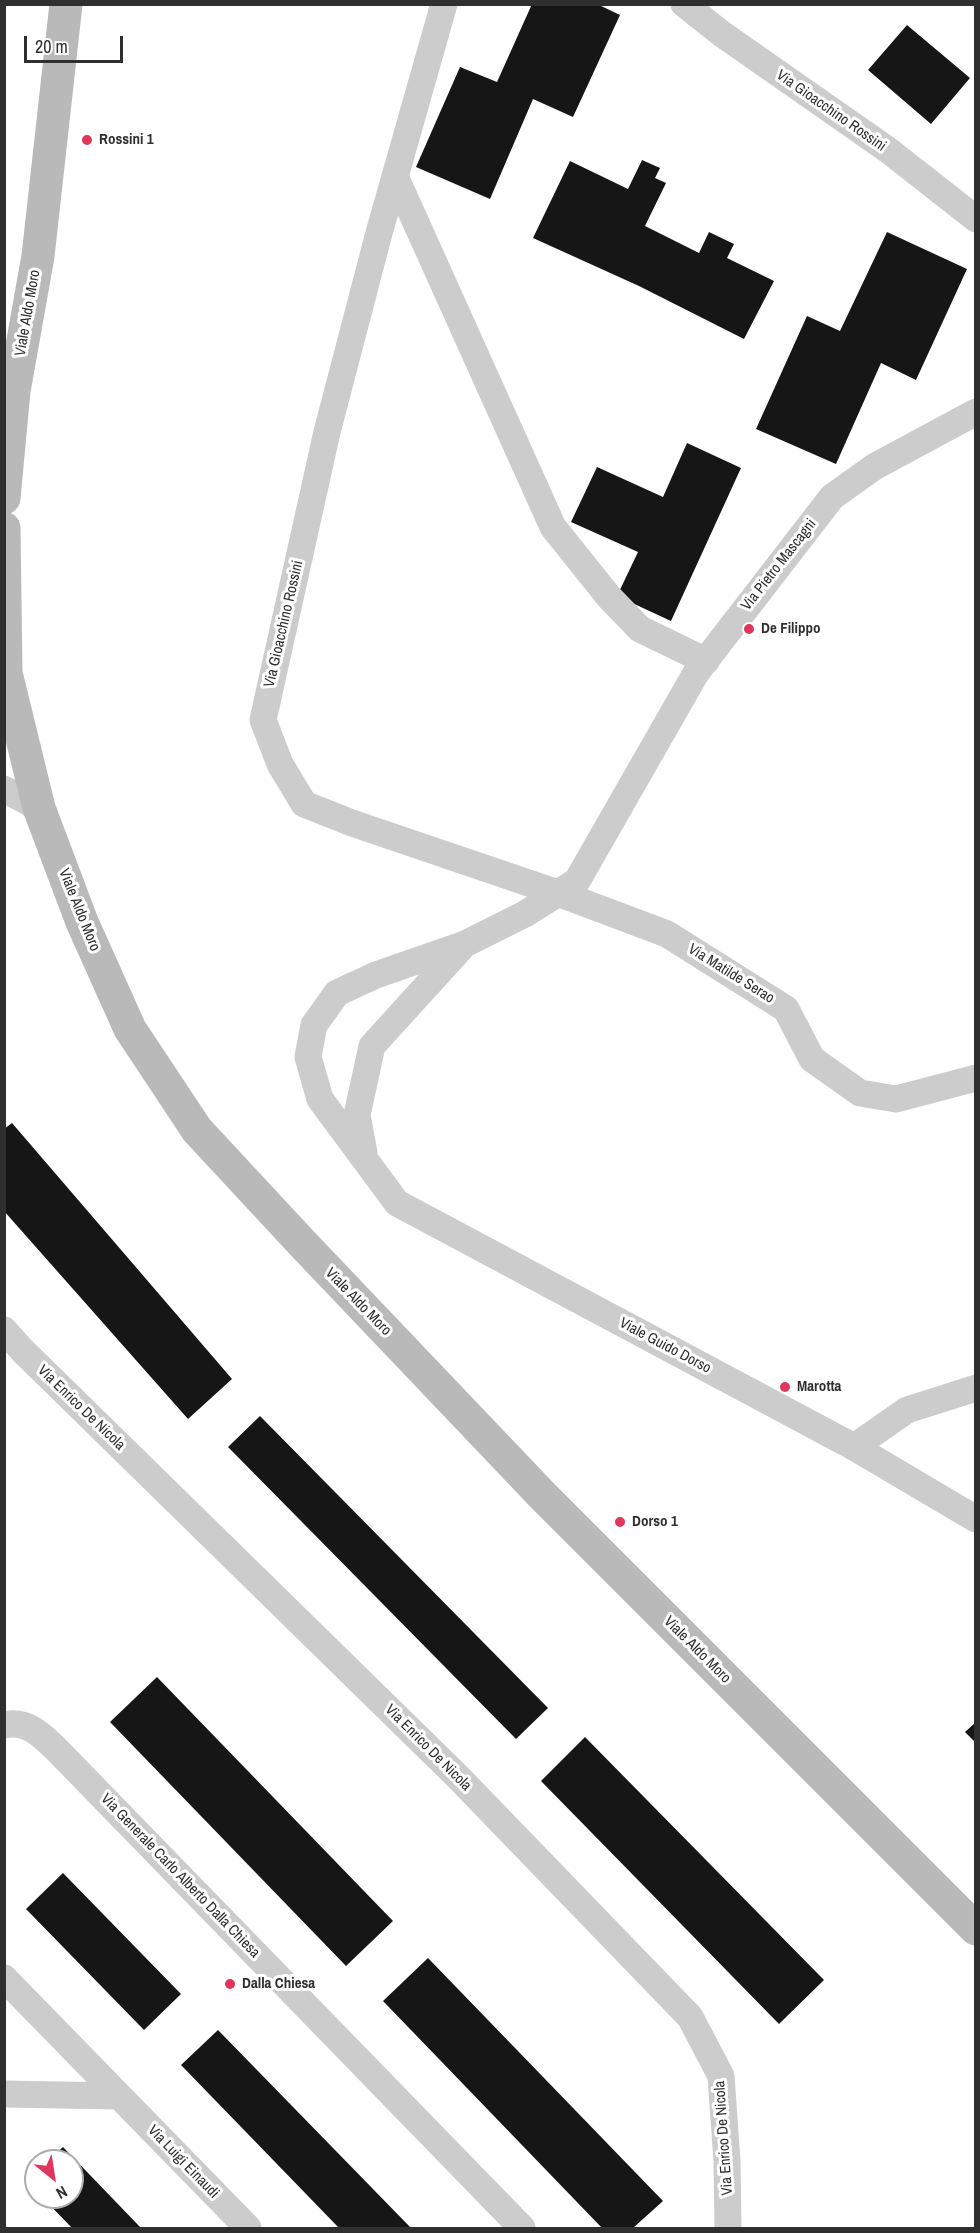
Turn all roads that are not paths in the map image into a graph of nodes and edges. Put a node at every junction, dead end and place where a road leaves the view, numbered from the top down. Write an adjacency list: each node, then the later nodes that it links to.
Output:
1 (66, 4): 5 (street, Viale Aldo Moro)
2 (90, 4): 5 (street, Viale Aldo Moro)
3 (444, 4): 6 (street, Via Gioacchino Rossini)
4 (684, 4): 7 (street, Via Gioacchino Rossini)
5 (53, 127): 9 (street, Viale Aldo Moro)
6 (395, 176): 11 (street); 15 (street, Via Gioacchino Rossini)
7 (975, 219)
8 (975, 412): 11 (street, Via Pietro Mascagni)
9 (4, 498)
10 (4, 528): 12 (street, Viale Aldo Moro)
11 (706, 661): 15 (street, Via Pietro Mascagni)
12 (5, 674): 14 (street, Viale Aldo Moro)
13 (4, 789): 14 (street)
14 (39, 808): 25 (street, Viale Aldo Moro)
15 (558, 893): 16 (street, Viale Guido Dorso); 17 (street, Via Matilde Serao)
16 (465, 944): 18 (street, Viale Guido Dorso); 18 (street, Viale Guido Dorso)
17 (975, 1077)
18 (366, 1161): 22 (street, Viale Guido Dorso)
19 (4, 1330): 20 (street, Via Enrico De Nicola)
20 (14, 1357): 31 (street, Via Enrico De Nicola)
21 (975, 1388): 22 (street)
22 (854, 1447): 23 (street, Viale Guido Dorso)
23 (975, 1520)
24 (4, 1725): 30 (street, Via Generale Carlo Alberto Dalla Chiesa)
25 (975, 1929)
26 (4, 1978): 28 (street, Via Luigi Einaudi)
27 (4, 2094): 28 (street)
28 (118, 2096): 29 (street, Via Luigi Einaudi)
29 (248, 2229)
30 (522, 2229)
31 (728, 2229)

